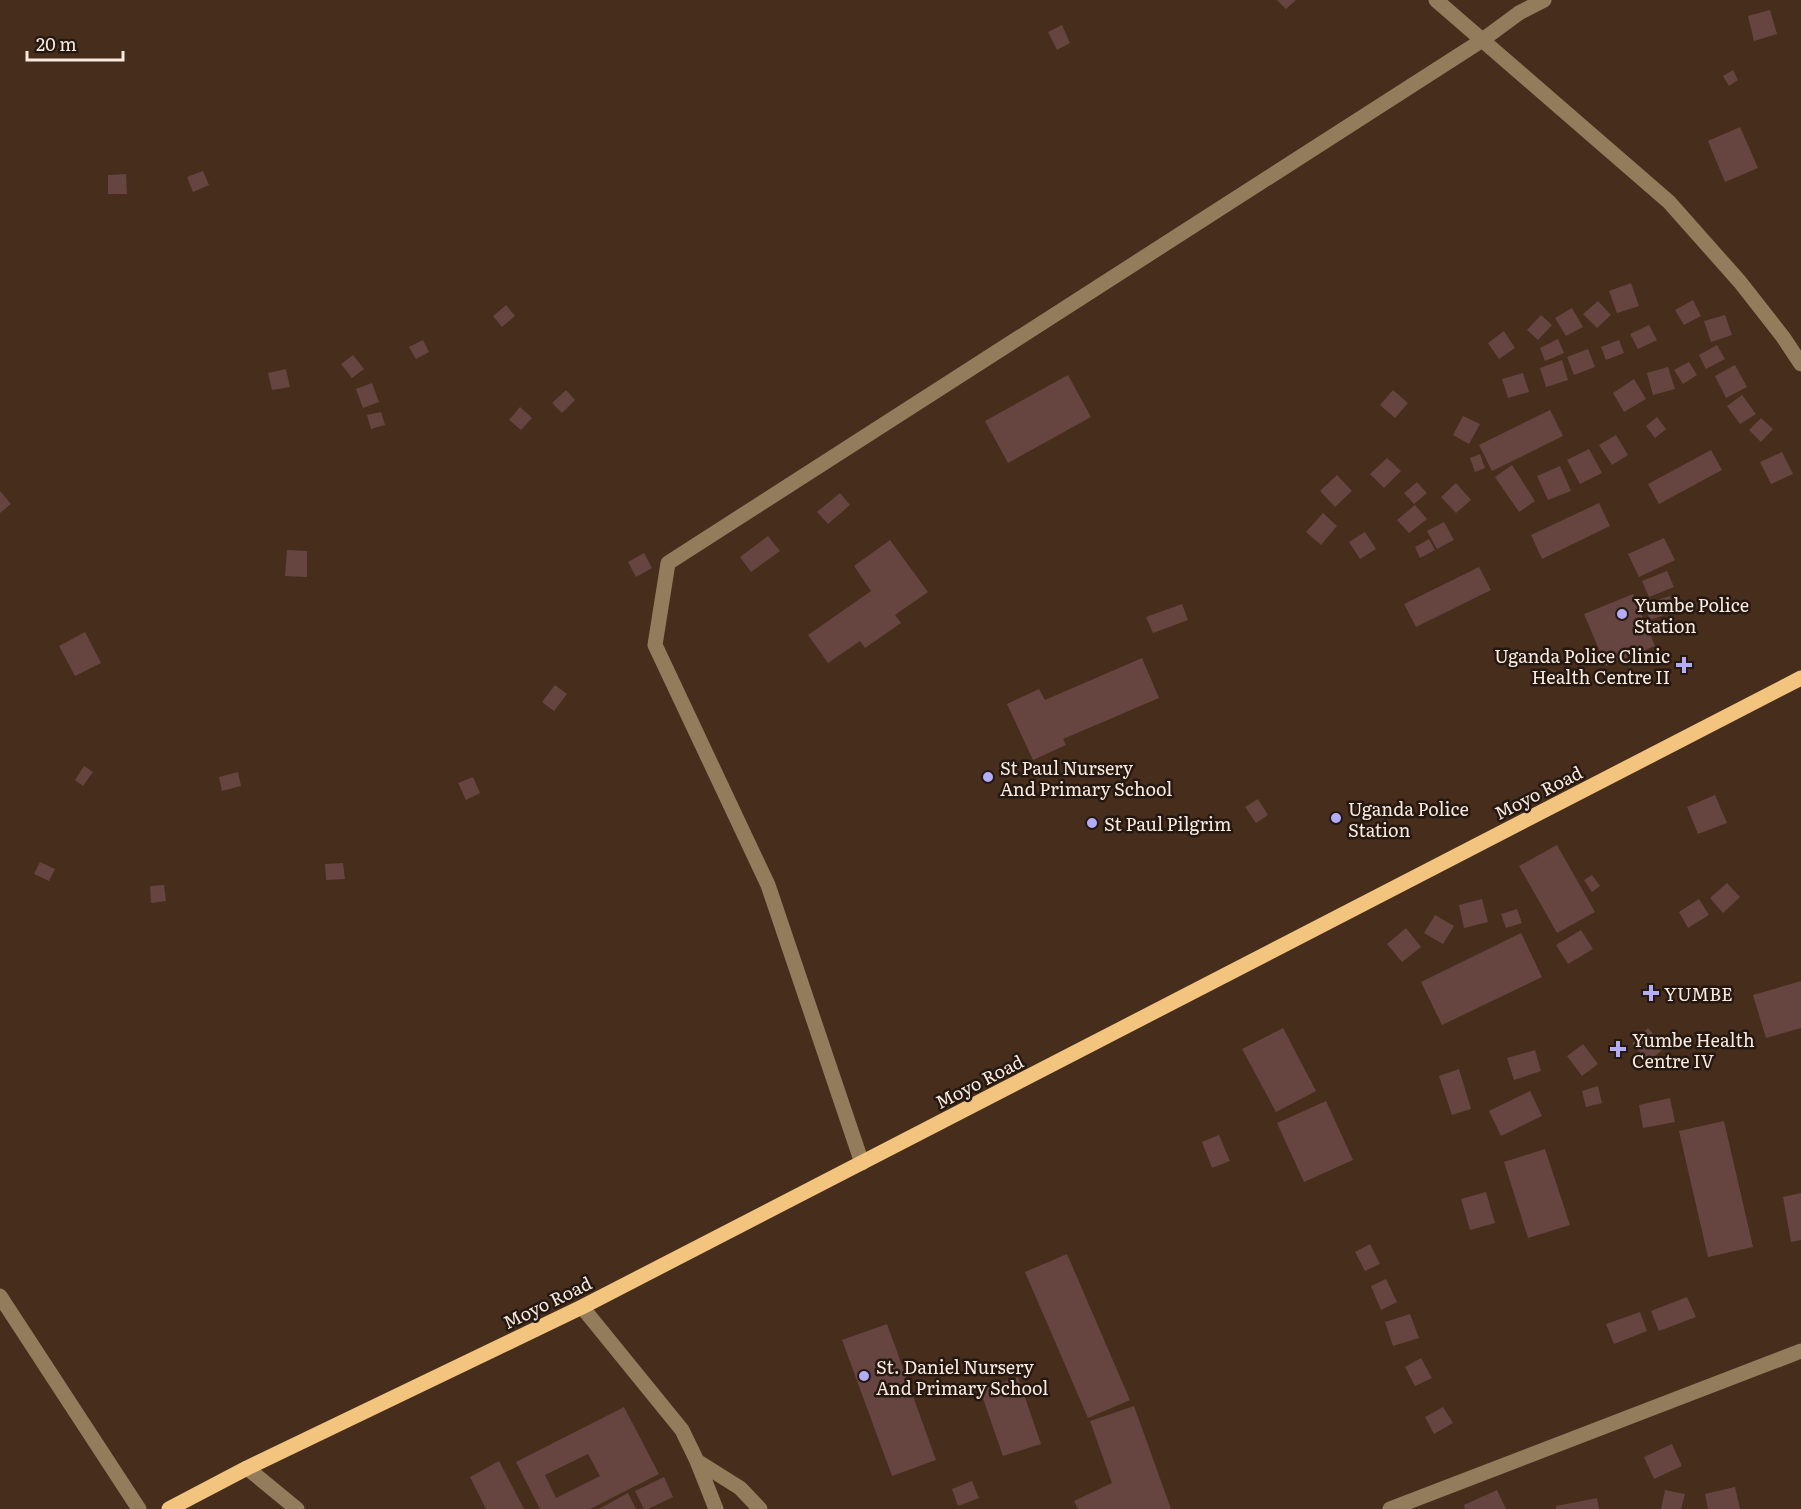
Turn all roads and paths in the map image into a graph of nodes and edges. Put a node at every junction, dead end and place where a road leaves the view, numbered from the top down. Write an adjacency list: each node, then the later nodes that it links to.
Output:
1 (1436, 0): 3 (street)
2 (1545, 0): 3 (street)
3 (1481, 41): 4 (street); 6 (street)
4 (1801, 364)
5 (1801, 678): 6 (main road, Moyo Road)
6 (862, 1163): 8 (main road, Moyo Road)
7 (0, 1296): 12 (street)
8 (582, 1307): 10 (street); 11 (main road, Moyo Road)
9 (1801, 1351): 17 (street)
10 (697, 1461): 15 (street); 16 (street)
11 (247, 1468): 13 (main road, Moyo Road); 14 (street)
12 (139, 1509)
13 (169, 1509)
14 (297, 1509)
15 (716, 1509)
16 (760, 1509)
17 (1390, 1509)

